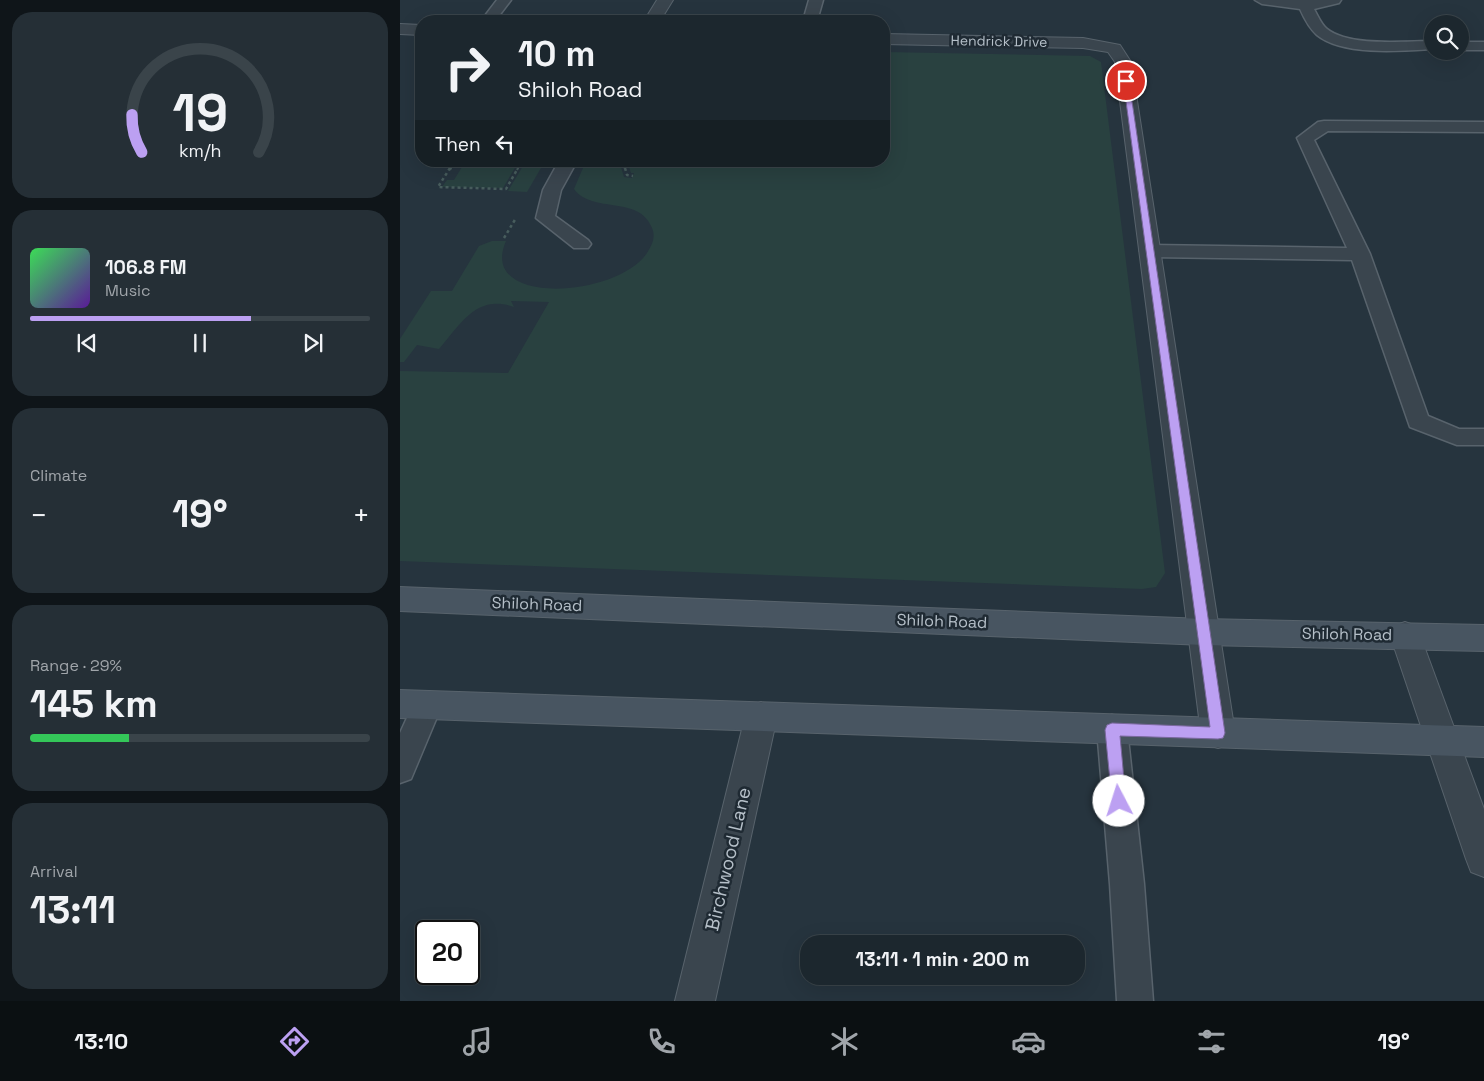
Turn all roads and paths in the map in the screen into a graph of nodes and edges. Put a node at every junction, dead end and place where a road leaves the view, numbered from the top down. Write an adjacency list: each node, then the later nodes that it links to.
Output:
1 (504, 0): 7 (lane)
2 (665, 0): 8 (street)
3 (816, 0): 9 (lane)
4 (1262, 0): 6 (lane)
5 (1334, 0): 6 (lane)
6 (1306, 6): 13 (lane)
7 (493, 15)
8 (656, 15)
9 (812, 15)
10 (400, 29): 11 (street)
11 (415, 30)
12 (890, 39): 23 (street, Hendrick Drive)
13 (1424, 45)
14 (1469, 46): 15 (lane)
15 (1484, 46)
16 (1484, 127): 24 (lane)
17 (452, 167): 18 (path)
18 (518, 167)
19 (565, 167): 22 (lane)
20 (625, 167): 21 (path)
21 (633, 176)
22 (581, 244)
23 (1150, 251): 24 (lane); 27 (street)
24 (1360, 254): 25 (lane)
25 (1484, 437)
26 (400, 599): 27 (main road, Shiloh Road)
27 (1204, 632): 28 (main road, Shiloh Road); 33 (street)
28 (1405, 635): 29 (main road, Shiloh Road); 34 (street)
29 (1484, 638)
30 (413, 705): 31 (main road); 36 (lane)
31 (761, 717): 32 (main road); 38 (street, Birchwood Lane)
32 (1112, 730): 33 (main road); 39 (lane)
33 (1218, 733): 34 (main road)
34 (1441, 741): 35 (main road); 37 (street)
35 (1484, 742)
36 (400, 769)
37 (1484, 859)
38 (695, 1001)
39 (1135, 1001)

